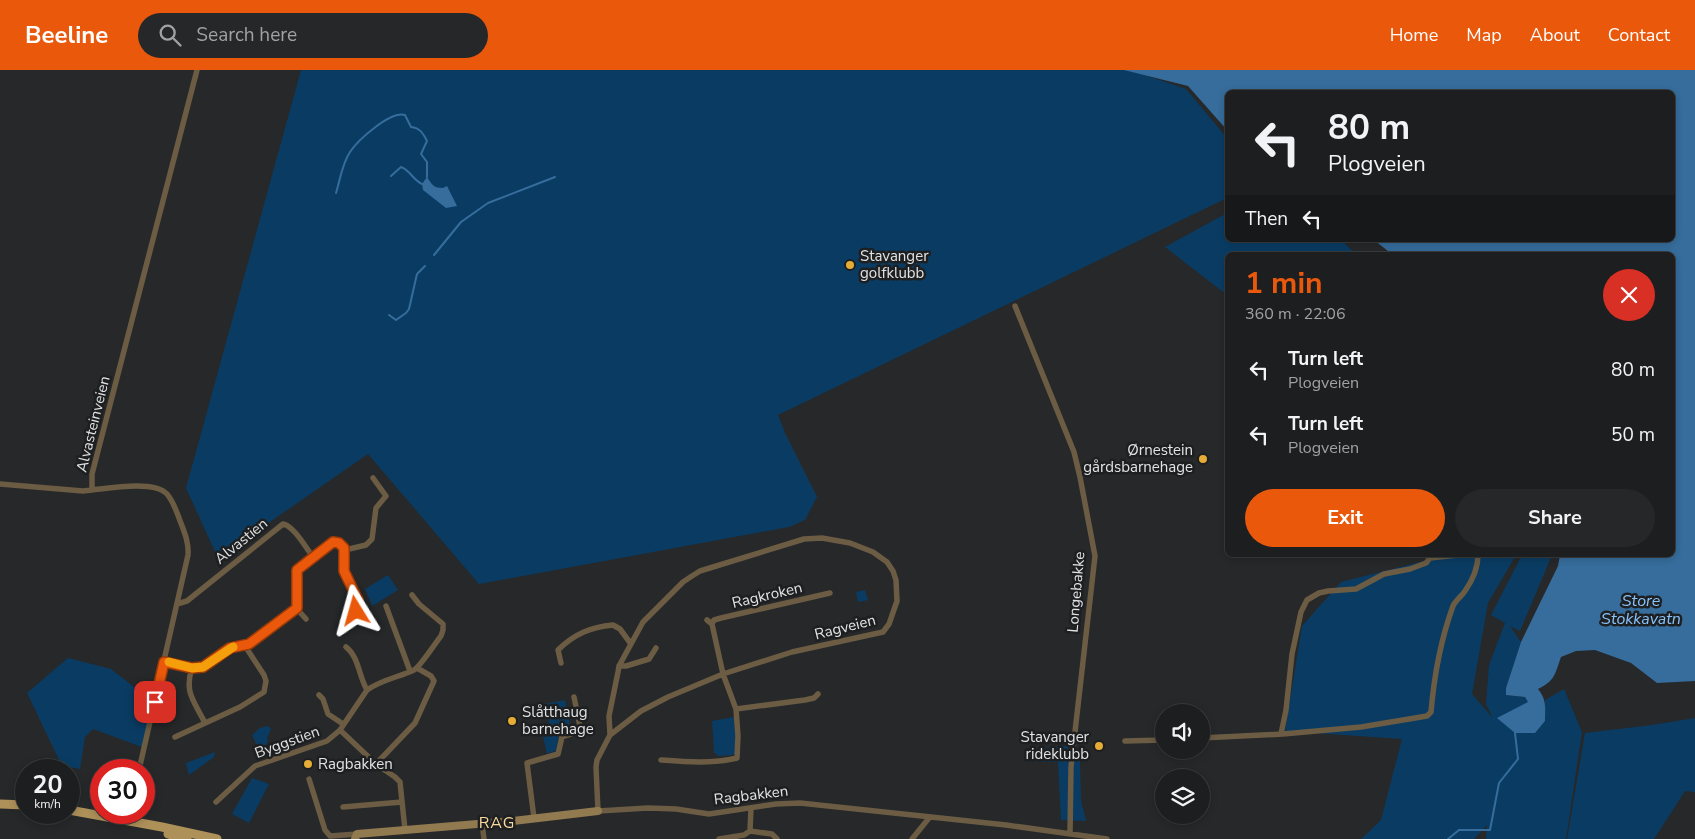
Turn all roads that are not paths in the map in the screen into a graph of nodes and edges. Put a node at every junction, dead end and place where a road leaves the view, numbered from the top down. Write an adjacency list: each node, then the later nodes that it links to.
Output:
1 (197, 70): 5 (street, Alvasteinveien)
2 (1015, 306): 59 (street, Longebakke)
3 (373, 478): 6 (street)
4 (0, 484): 5 (street)
5 (92, 490): 12 (street, Alvasteinveien)
6 (345, 550): 7 (street); 16 (street)
7 (313, 557): 12 (street, Alvastien); 14 (street)
8 (1439, 557): 35 (street)
9 (1477, 557): 35 (street)
10 (830, 593): 27 (street, Ragkroken)
11 (412, 595): 25 (street)
12 (177, 604): 21 (street, Alvasteinveien)
13 (386, 606): 26 (street)
14 (297, 608): 15 (street); 18 (street)
15 (306, 619)
16 (342, 621)
17 (631, 644): 22 (street); 23 (street, Ragveien); 27 (street, Ragveien)
18 (245, 646): 24 (street); 33 (street)
19 (346, 647): 28 (street)
20 (656, 648): 23 (street)
21 (164, 662): 24 (street); 41 (street, Alvasteinveien)
22 (561, 663)
23 (619, 666): 36 (street, Ragveien)
24 (192, 668): 33 (street)
25 (417, 668): 26 (street); 43 (street)
26 (410, 671): 28 (street)
27 (723, 674): 32 (street, Ragkroken); 36 (street, Ragveien)
28 (367, 690): 34 (street, Byggstien)
29 (818, 694): 32 (street)
30 (319, 695): 34 (street, Byggstien)
31 (574, 697): 52 (street)
32 (736, 709): 42 (street, Ragkroken)
33 (205, 723): 37 (street)
34 (342, 727): 43 (street); 45 (street, Byggstien)
35 (1281, 734): 38 (street)
36 (610, 735): 51 (street, Ragveien)
37 (176, 737)
38 (1210, 738)
39 (1155, 740): 40 (street)
40 (1125, 741)
41 (142, 759)
42 (661, 760)
43 (376, 764): 46 (street)
44 (308, 779): 60 (street, Ragbakken)
45 (216, 802)
46 (402, 802): 49 (street); 57 (street)
47 (0, 804): 48 (main road)
48 (15, 805)
49 (343, 807)
50 (751, 808): 51 (street, Ragbakken); 53 (street, Ragbakken); 58 (street)
51 (598, 811): 52 (street, Ragbakken)
52 (534, 818): 54 (street, Ragbakken)
53 (929, 818): 61 (street, Ragbakken); 68 (street)
54 (482, 823): 57 (street, Ragbakken); 65 (street)
55 (147, 824): 63 (main road)
56 (151, 824): 62 (main road)
57 (406, 830): 60 (street, Ragbakken)
58 (750, 831): 66 (street); 67 (street)
59 (1070, 834): 61 (street, Ragbakken); 69 (street, Ragbakken)
60 (356, 836)
61 (1058, 836)
62 (198, 838): 64 (main road)
63 (187, 839)
64 (217, 839)
65 (484, 839)
66 (719, 839)
67 (777, 839)
68 (912, 839)
69 (1107, 839)

